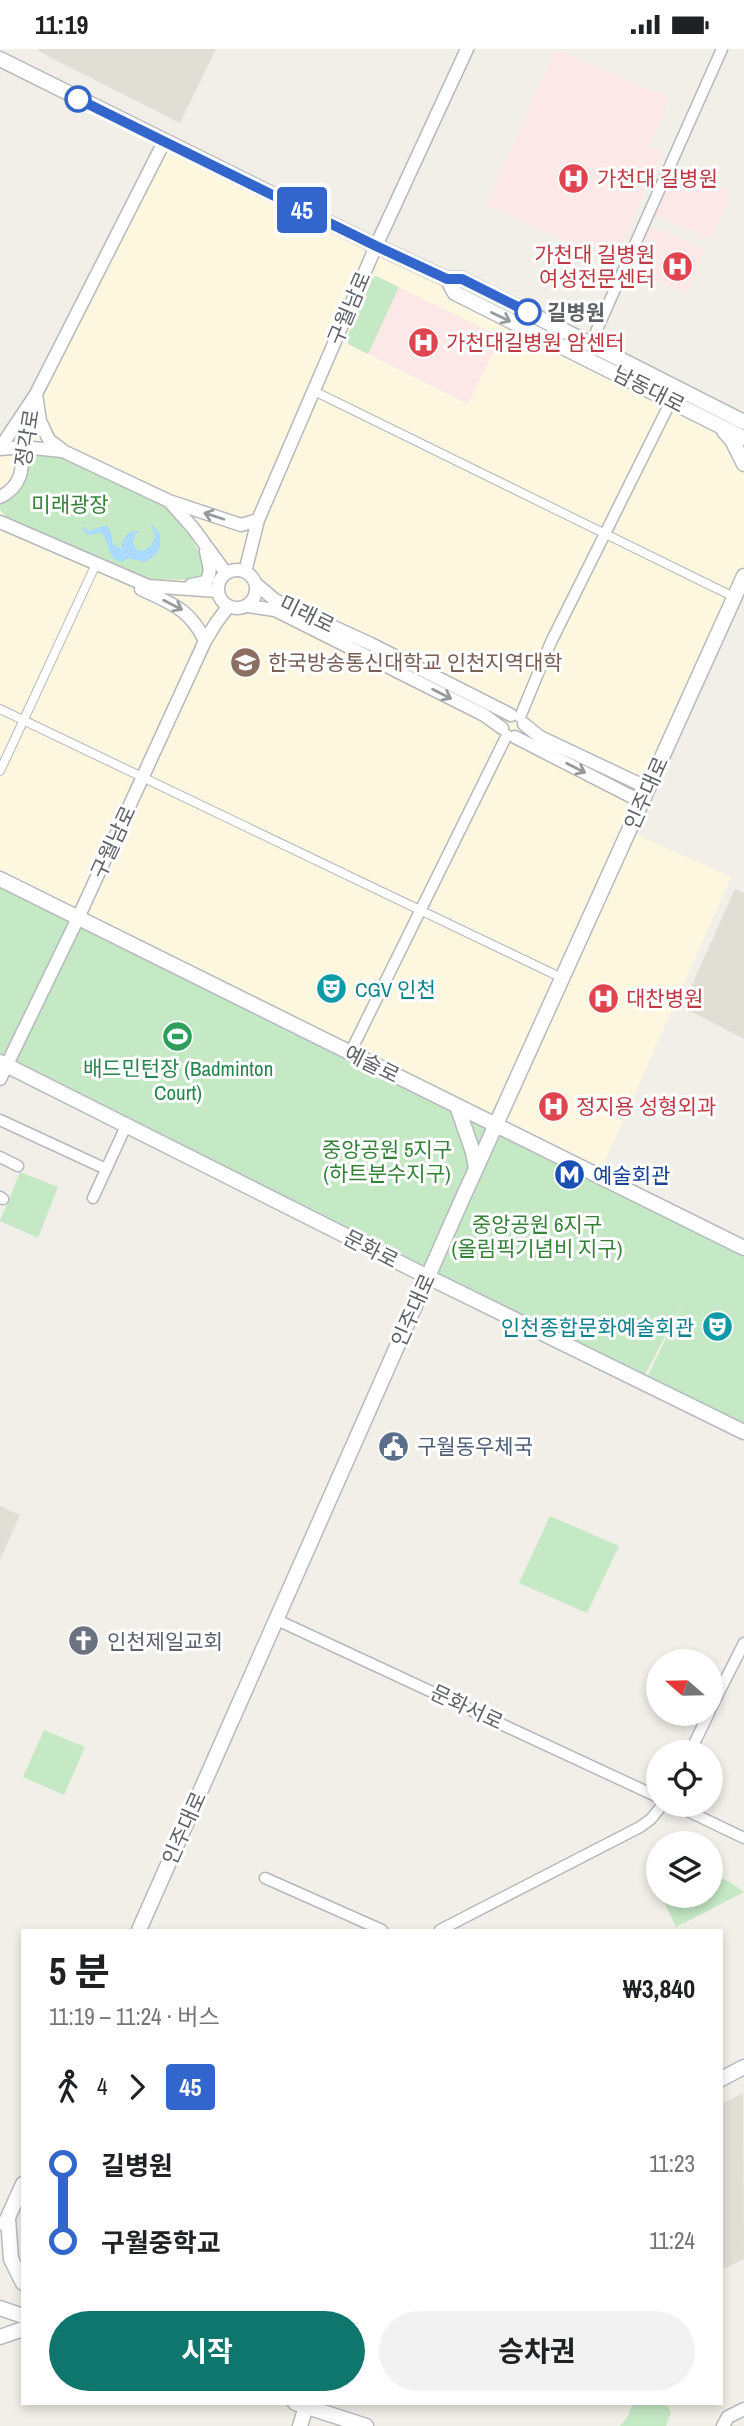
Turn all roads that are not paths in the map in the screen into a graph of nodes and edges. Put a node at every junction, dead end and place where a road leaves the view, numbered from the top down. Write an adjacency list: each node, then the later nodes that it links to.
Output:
1 (467, 49): 5 (street, 구월남로)
2 (722, 49): 7 (street)
3 (0, 59): 4 (main road, 남동대로)
4 (164, 142): 5 (main road, 남동대로); 10 (street)
5 (376, 246): 6 (main road, 남동대로); 8 (street, 구월남로)
6 (447, 279): 7 (main road, 남동대로); 9 (main road, 남동대로, one-way to 9)
7 (591, 343): 9 (main road, 남동대로)
8 (314, 391): 22 (street, 구월남로); 25 (street)
9 (674, 393): 12 (main road, 남동대로); 25 (street)
10 (36, 394): 15 (street, 정각로); 16 (street, 정각로); 17 (street)
11 (744, 406): 12 (main road)
12 (722, 418): 13 (main road, 남동대로); 14 (main road, 남동대로); 18 (main road)
13 (744, 422)
14 (744, 438)
15 (23, 447): 16 (street); 17 (street); 19 (street, 정각로)
16 (0, 449)
17 (65, 452): 20 (street)
18 (744, 464)
19 (0, 496)
20 (169, 501): 22 (street, one-way to 20); 26 (street)
21 (0, 510): 24 (street)
22 (258, 520): 28 (street, 구월남로)
23 (0, 522): 24 (street)
24 (15, 527): 27 (street)
25 (606, 534): 35 (street); 40 (street)
26 (205, 544): 29 (street); 33 (street)
27 (96, 564): 31 (street); 41 (street)
28 (245, 572): 29 (street); 32 (street)
29 (226, 573): 34 (street)
30 (744, 576): 35 (main road, 인주대로)
31 (131, 579): 33 (street); 38 (street, one-way to 38)
32 (255, 583): 36 (street); 40 (street, 미래로)
33 (179, 589): 34 (street)
34 (217, 591): 37 (street)
35 (734, 597): 45 (main road, 인주대로)
36 (247, 605): 37 (street); 42 (street, 미래로, one-way to 42)
37 (228, 607): 38 (street, 구월남로)
38 (205, 642): 44 (street, 구월남로)
39 (0, 709): 41 (street)
40 (518, 719): 42 (street); 42 (street); 45 (street, 미래로)
41 (23, 720): 43 (street); 44 (street)
42 (508, 733): 45 (street, 미래로, one-way to 45); 47 (street)
43 (0, 771)
44 (143, 777): 47 (street); 48 (street, 구월남로)
45 (645, 795): 49 (main road, 인주대로)
46 (0, 879): 48 (main road, 예술로)
47 (419, 910): 49 (street); 50 (street)
48 (78, 918): 50 (main road, 예술로); 51 (street, 구월남로)
49 (562, 978): 55 (main road, 인주대로)
50 (350, 1053): 53 (main road, 예술로)
51 (4, 1063): 52 (street, 구월남로); 56 (main road, 문화로)
52 (0, 1079)
53 (457, 1106): 55 (main road, 예술로); 60 (main road)
54 (0, 1120): 59 (street)
55 (496, 1125): 60 (main road, 인주대로); 62 (main road, 예술로)
56 (126, 1126): 59 (street); 63 (main road, 문화로)
57 (0, 1157): 58 (street)
58 (18, 1166)
59 (106, 1169): 61 (street)
60 (476, 1170): 63 (main road, 인주대로)
61 (93, 1198)
62 (744, 1248)
63 (428, 1277): 64 (main road, 문화로); 65 (main road, 인주대로)
64 (744, 1432)
65 (275, 1619): 68 (street, 문화서로); 73 (main road, 인주대로)
66 (744, 1643): 67 (street)
67 (723, 1686)
68 (646, 1791)
69 (652, 1817): 75 (street)
70 (700, 1817): 71 (street)
71 (744, 1838)
72 (265, 1878): 74 (street)
73 (139, 1929)
74 (380, 1929)
75 (442, 1929)
76 (744, 2067): 77 (main road)
77 (723, 2078)
78 (21, 2188): 79 (main road)
79 (4, 2221): 80 (main road); 81 (main road)
80 (0, 2235)
81 (21, 2279)
82 (0, 2308): 83 (main road)
83 (21, 2315)
84 (21, 2330): 85 (main road)
85 (0, 2337)
86 (303, 2405): 89 (main road)
87 (306, 2405): 90 (main road)
88 (744, 2409): 91 (street)
89 (300, 2426)
90 (366, 2426)
91 (723, 2426)

